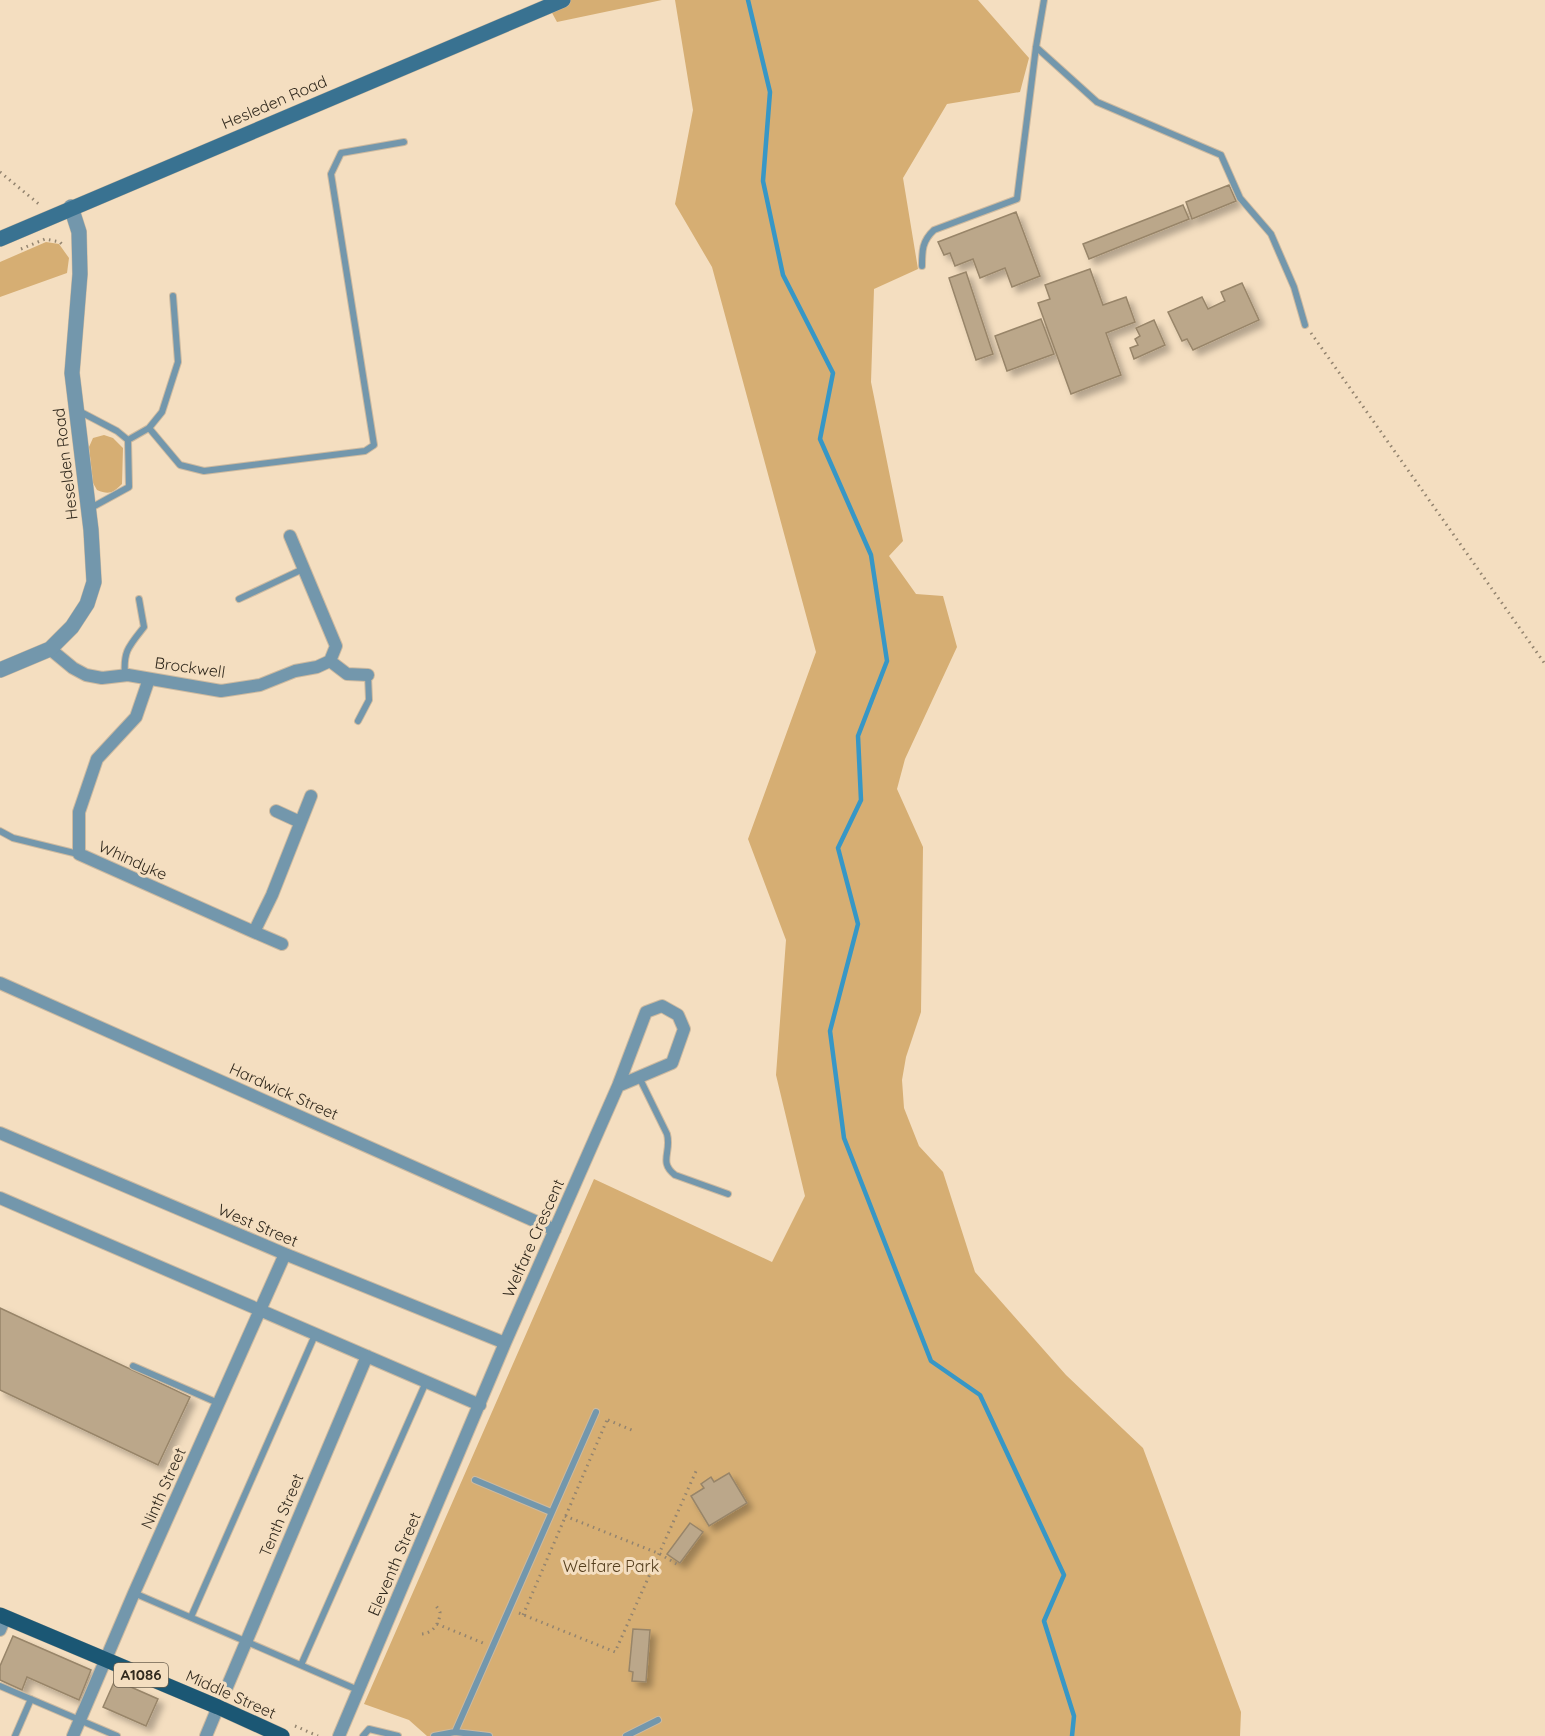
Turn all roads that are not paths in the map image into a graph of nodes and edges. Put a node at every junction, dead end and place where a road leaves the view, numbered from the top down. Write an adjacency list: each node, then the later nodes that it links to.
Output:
1 (563, 0): 5 (main road, Hesleden Road)
2 (1044, 0): 3 (lane)
3 (1036, 47): 7 (lane); 9 (lane)
4 (404, 142): 11 (lane)
5 (71, 207): 6 (main road, Hesleden Road); 10 (street, Heselden Road)
6 (0, 239)
7 (922, 266)
8 (173, 296): 11 (lane)
9 (1305, 325)
10 (77, 410): 12 (lane); 13 (street, Heselden Road)
11 (149, 428): 12 (lane)
12 (128, 440): 13 (lane)
13 (89, 509): 18 (street, Heselden Road)
14 (290, 536): 15 (street)
15 (304, 569): 17 (lane); 19 (street)
16 (139, 599): 21 (lane)
17 (239, 599)
18 (50, 650): 20 (street, Heselden Road); 21 (street, Brockwell)
19 (330, 661): 22 (street); 23 (street, Brockwell)
20 (0, 670)
21 (124, 675): 23 (street, Brockwell)
22 (368, 675): 24 (lane)
23 (149, 679): 29 (street, Whindyke)
24 (358, 721)
25 (311, 796): 27 (street)
26 (276, 811): 27 (street)
27 (300, 822): 30 (street)
28 (0, 831): 29 (lane)
29 (79, 854): 30 (street, Whindyke)
30 (254, 932): 31 (street, Whindyke)
31 (282, 944)
32 (0, 983): 38 (street, Hardwick Street)
33 (639, 1077): 34 (street, Welfare Crescent); 34 (street, Welfare Crescent); 36 (lane)
34 (618, 1086): 38 (street, Welfare Crescent)
35 (0, 1133): 39 (street, West Street)
36 (728, 1194)
37 (0, 1198): 40 (street)
38 (555, 1230): 42 (street, Welfare Crescent)
39 (285, 1254): 40 (street, Ninth Street); 42 (street, West Street)
40 (259, 1311): 41 (street); 46 (street, Ninth Street)
41 (315, 1335): 43 (street); 52 (lane)
42 (505, 1343): 47 (street, Welfare Crescent)
43 (367, 1356): 45 (street); 54 (street, Tenth Street)
44 (133, 1366): 46 (lane)
45 (426, 1382): 47 (street); 56 (lane)
46 (218, 1403): 51 (street, Ninth Street)
47 (480, 1405): 59 (street, Eleventh Street)
48 (595, 1414): 50 (lane)
49 (475, 1480): 50 (lane)
50 (551, 1512): 64 (lane)
51 (134, 1593): 52 (lane); 55 (street, Ninth Street)
52 (191, 1617): 54 (lane)
53 (2, 1621): 55 (main road, Middle Street / A1086)
54 (246, 1640): 56 (lane); 58 (street, Tenth Street)
55 (105, 1660): 61 (main road, Middle Street / A1086); 62 (street, Ninth Street)
56 (302, 1665): 59 (lane)
57 (0, 1686): 60 (lane)
58 (227, 1687)
59 (358, 1690): 70 (street, Eleventh Street)
60 (31, 1700): 62 (lane); 65 (lane)
61 (218, 1707): 68 (street); 69 (main road, Middle Street / A1086)
62 (80, 1720): 66 (street, Ninth Street); 67 (lane)
63 (658, 1720): 75 (lane)
64 (455, 1732): 73 (lane); 74 (lane)
65 (15, 1736)
66 (73, 1736)
67 (117, 1736)
68 (206, 1736)
69 (282, 1736)
70 (339, 1736)
71 (363, 1736): 72 (lane)
72 (398, 1736)
73 (434, 1736)
74 (489, 1736)
75 (626, 1736)

